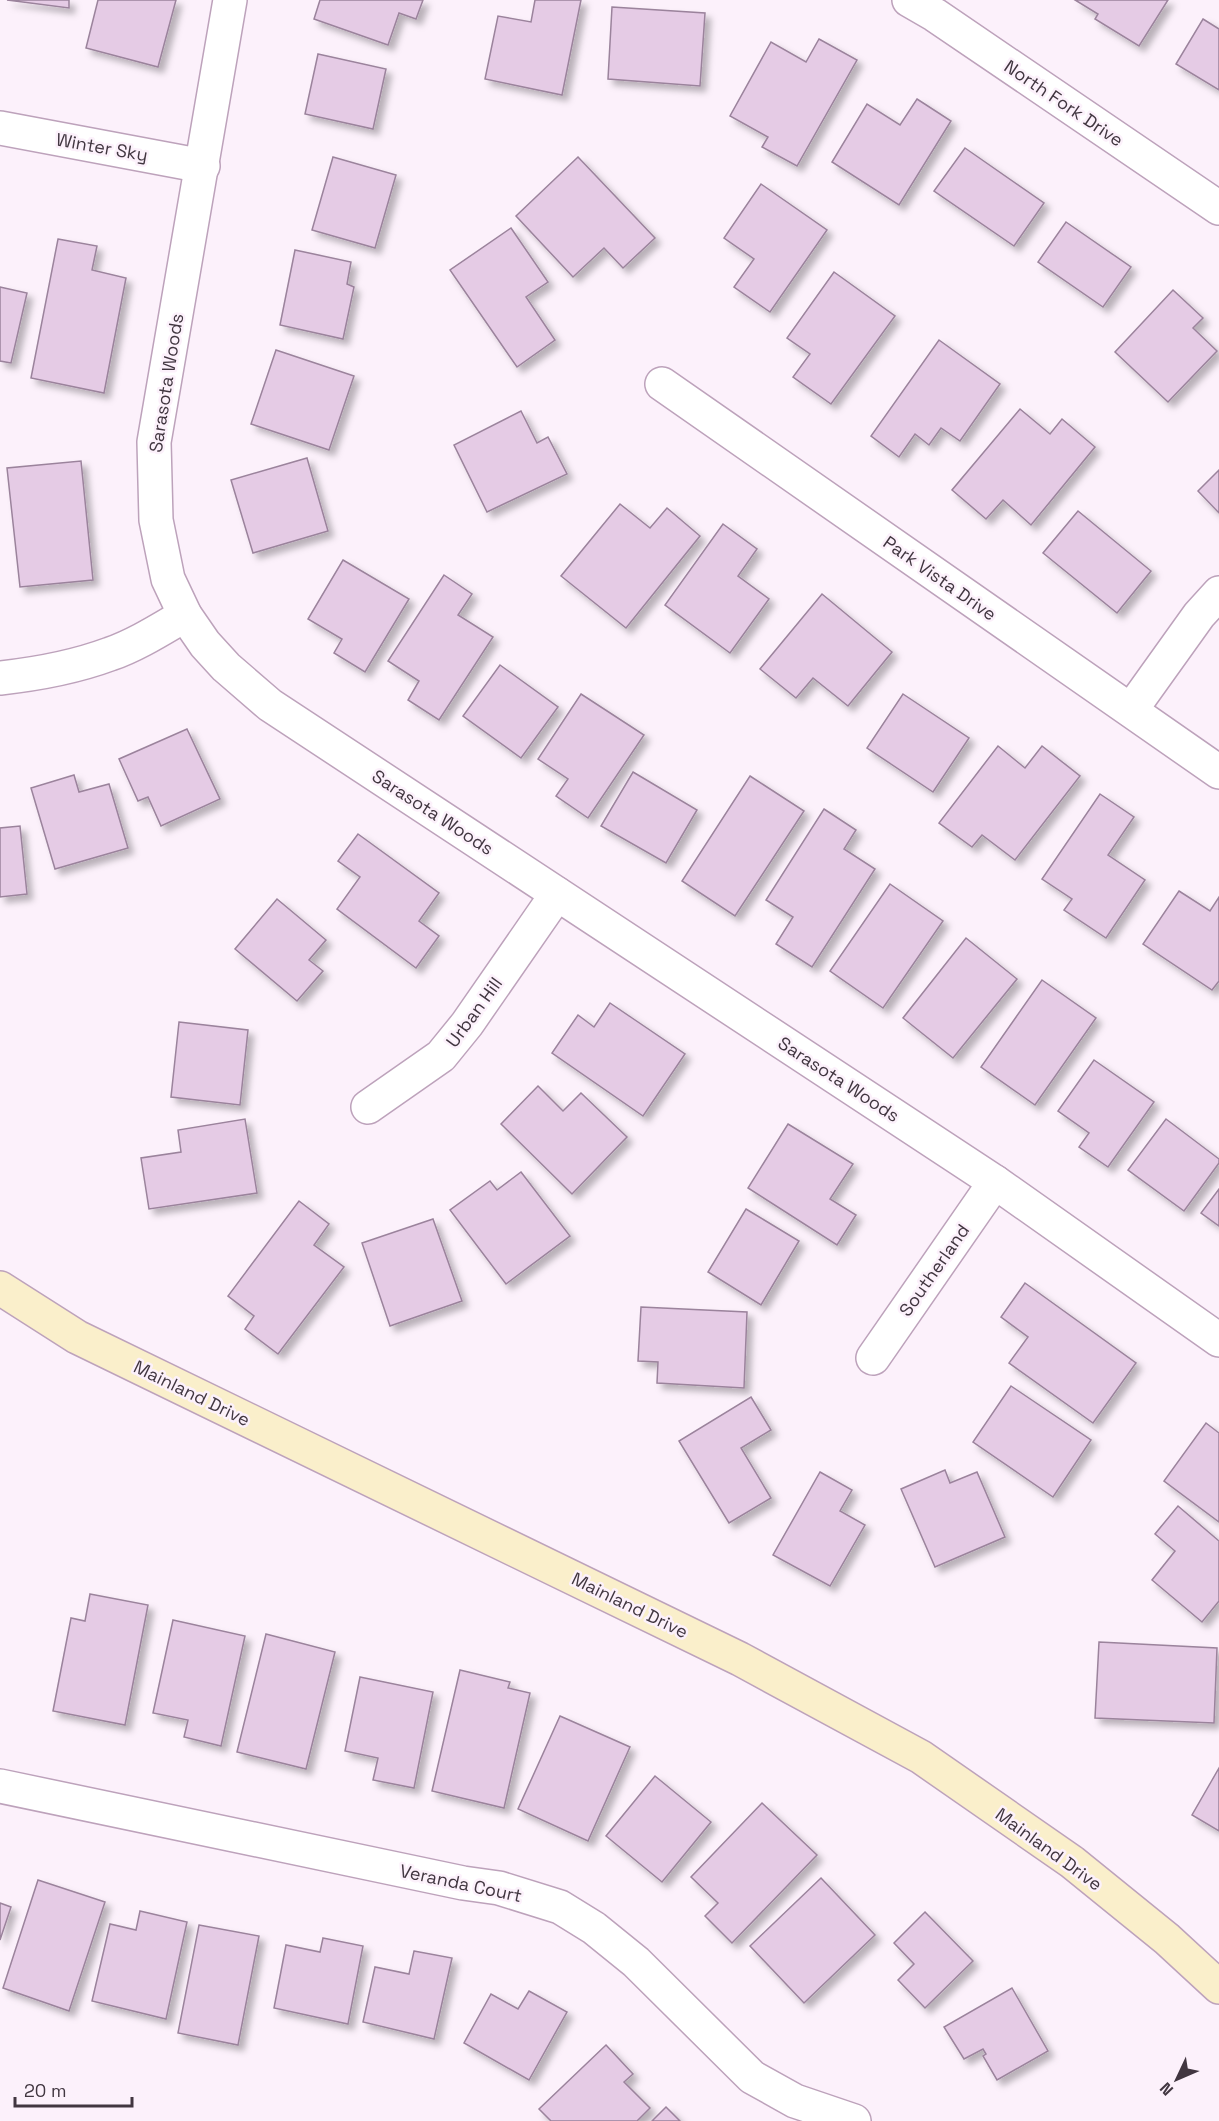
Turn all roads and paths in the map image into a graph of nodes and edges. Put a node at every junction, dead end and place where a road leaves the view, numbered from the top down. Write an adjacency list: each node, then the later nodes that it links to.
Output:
1 (230, 0): 4 (street, Sarasota Woods)
2 (909, 0): 5 (street, North Fork Drive)
3 (0, 128): 4 (street, Winter Sky)
4 (203, 166): 8 (street, Sarasota Woods)
5 (1219, 208)
6 (662, 384): 10 (street, Park Vista Drive)
7 (1219, 593): 10 (street)
8 (185, 615): 9 (street); 12 (street, Sarasota Woods)
9 (0, 678)
10 (1131, 710): 11 (street, Park Vista Drive)
11 (1219, 772)
12 (557, 894): 13 (street, Urban Hill); 14 (street, Sarasota Woods)
13 (368, 1107)
14 (995, 1182): 16 (street, Sarasota Woods); 17 (street, Southerland)
15 (0, 1288): 19 (main road, Mainland Drive)
16 (1219, 1340)
17 (873, 1358)
18 (0, 1786): 20 (street, Veranda Court)
19 (1219, 1987)
20 (854, 2121)

